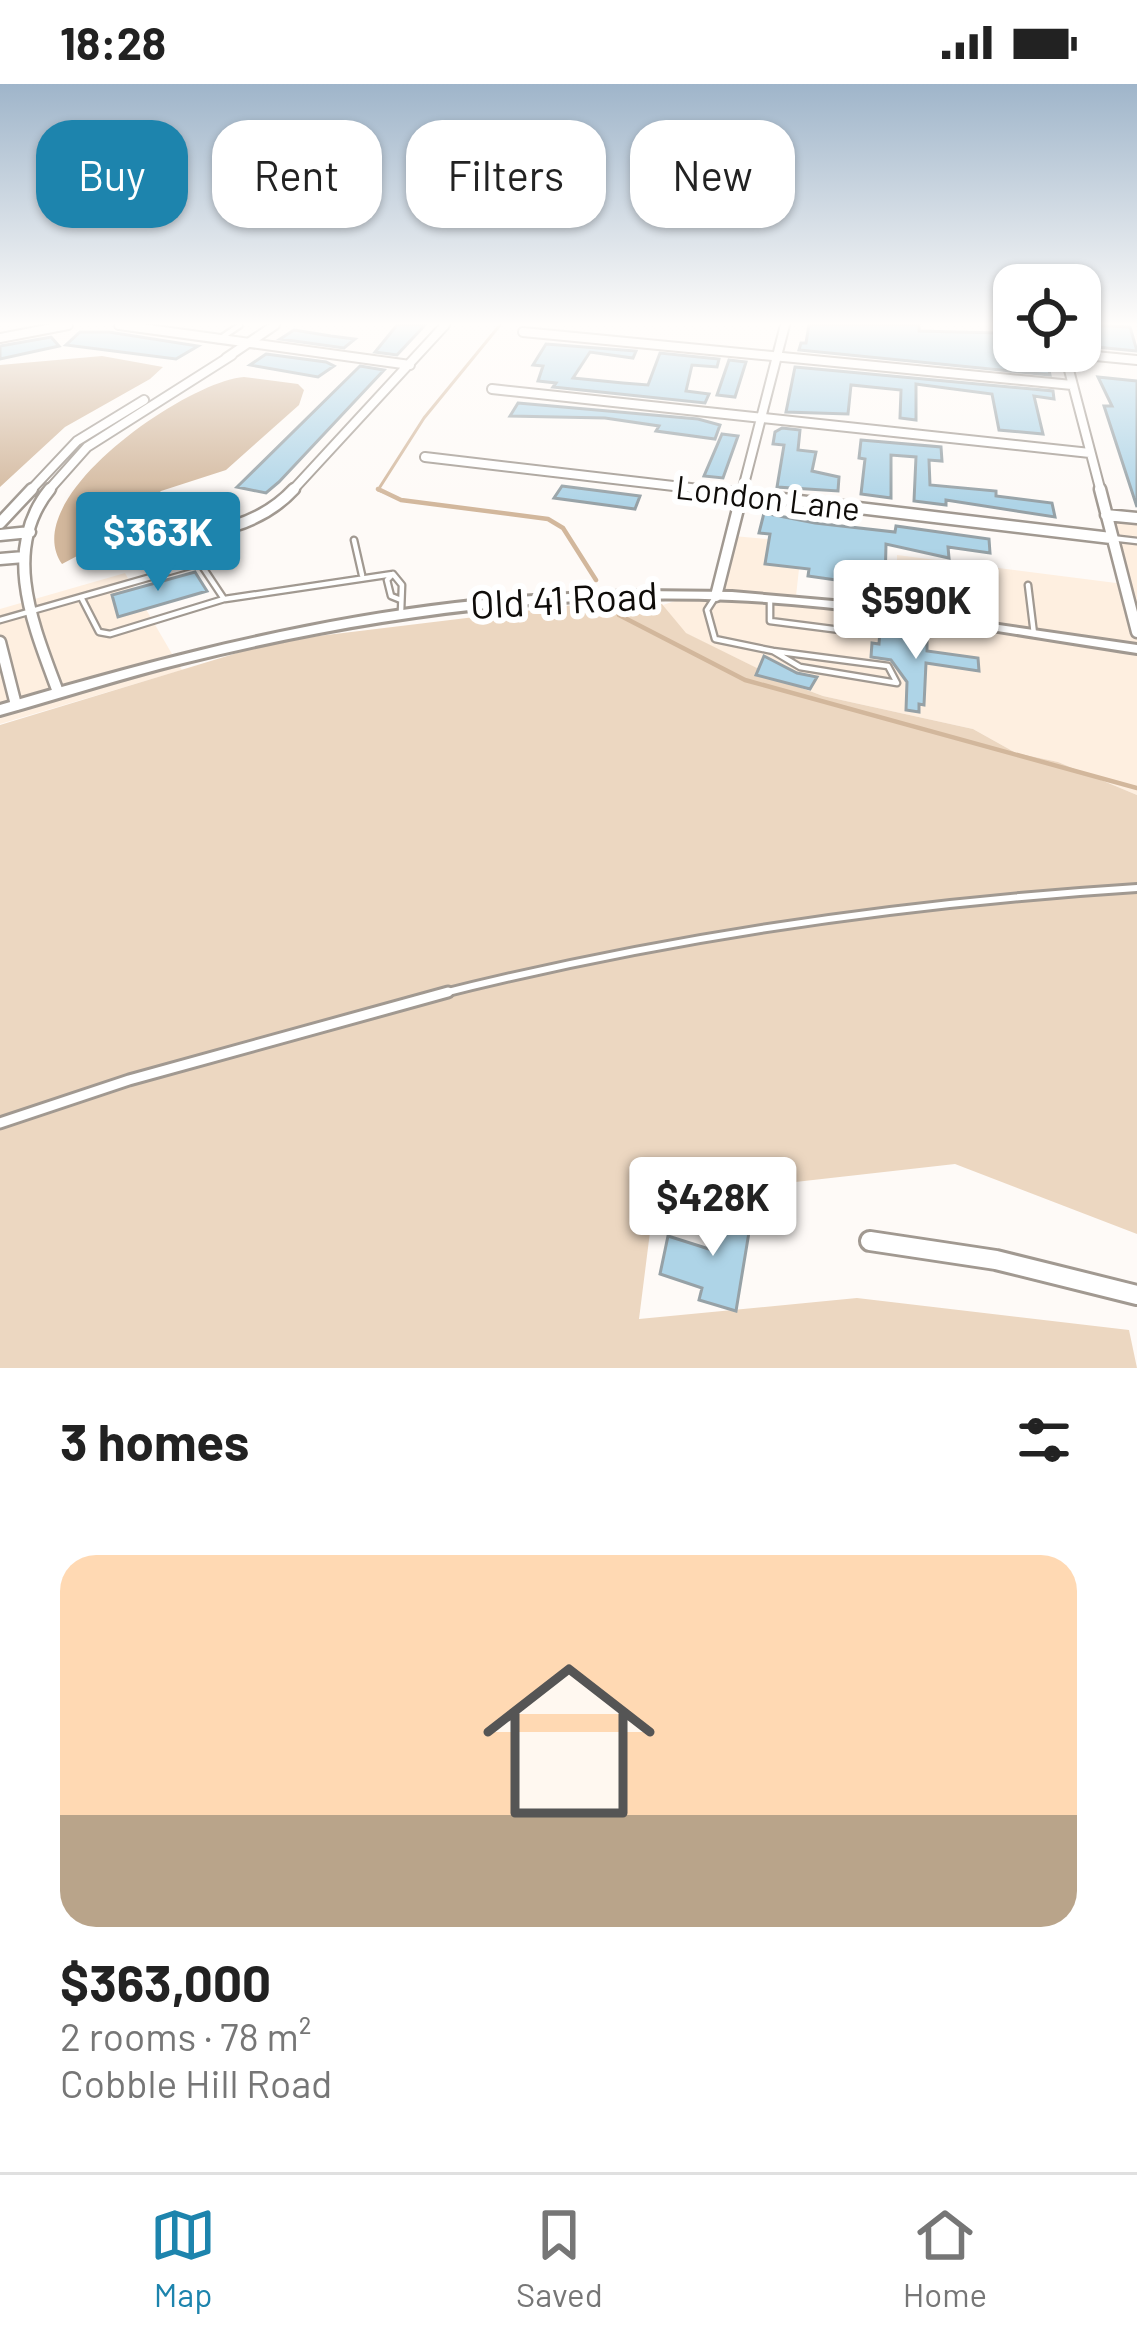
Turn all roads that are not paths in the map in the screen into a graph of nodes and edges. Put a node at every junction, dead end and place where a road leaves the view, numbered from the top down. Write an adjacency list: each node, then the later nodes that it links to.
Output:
1 (174, 385): 13 (street)
2 (186, 385): 14 (street)
3 (391, 385): 17 (street)
4 (770, 385): 7 (street)
5 (1072, 385): 8 (street)
6 (492, 389): 7 (street)
7 (761, 418): 8 (street); 10 (street)
8 (1090, 453): 11 (street)
9 (425, 457): 10 (street, London Lane)
10 (743, 494): 16 (street, London Lane); 25 (street)
11 (1106, 515): 12 (street); 16 (street)
12 (1137, 518)
13 (0, 523)
14 (30, 532): 15 (street); 20 (street)
15 (0, 535)
16 (1112, 538): 19 (lane); 33 (street)
17 (160, 539)
18 (354, 540): 23 (lane)
19 (1137, 541)
20 (24, 557): 21 (street); 31 (street)
21 (0, 560)
22 (393, 574): 23 (lane); 29 (lane); 29 (lane)
23 (362, 575): 27 (lane)
24 (1028, 584): 34 (lane)
25 (716, 596): 28 (street, Old 41 Road); 29 (street, Old 41 Road); 36 (lane)
26 (81, 597): 27 (lane); 27 (lane); 31 (lane)
27 (224, 599)
28 (770, 600): 30 (street, Old 41 Road); 30 (lane)
29 (401, 606): 38 (street, Old 41 Road)
30 (864, 610): 34 (street, Old 41 Road)
31 (29, 612): 32 (lane); 38 (street)
32 (0, 620)
33 (1137, 632)
34 (1034, 634): 37 (street, Old 41 Road)
35 (0, 642): 39 (street)
36 (770, 649): 36 (lane)
37 (1137, 649)
38 (58, 692): 39 (street, Old 41 Road)
39 (16, 705): 40 (street, Old 41 Road)
40 (0, 710)
41 (1137, 888): 42 (lane)
42 (0, 1123)
43 (870, 1241): 44 (street)
44 (1137, 1295)

